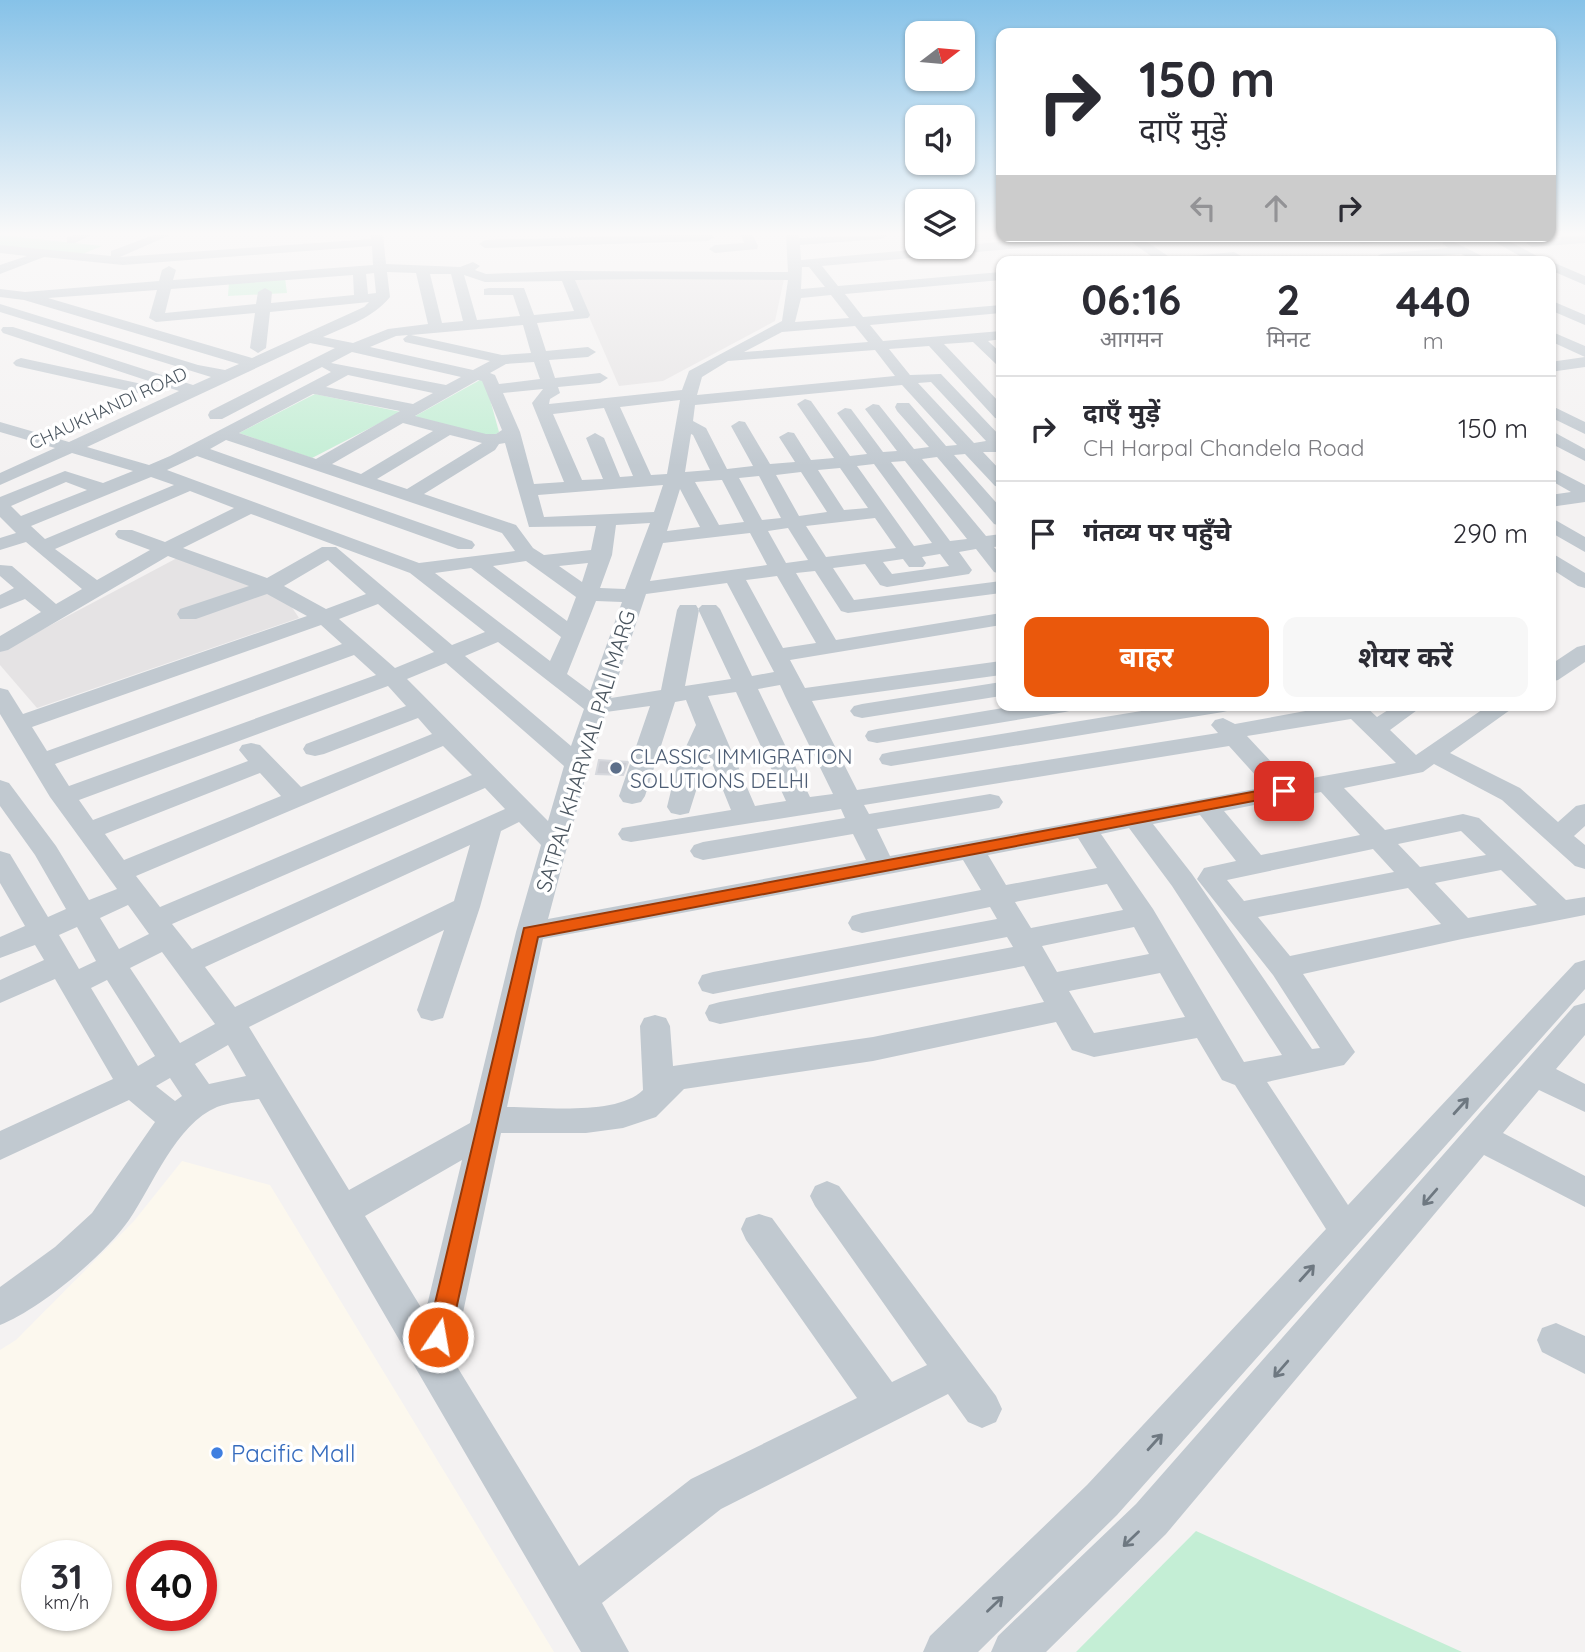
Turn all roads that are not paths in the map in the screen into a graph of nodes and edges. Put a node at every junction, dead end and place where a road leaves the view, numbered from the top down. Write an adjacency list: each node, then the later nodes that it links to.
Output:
1 (27, 312): 32 (street)
2 (83, 312): 23 (street)
3 (152, 312): 4 (street)
4 (174, 312)
5 (204, 312): 26 (street)
6 (226, 312): 26 (street)
7 (234, 312): 26 (street)
8 (260, 312): 50 (street)
9 (296, 312): 33 (street)
10 (323, 312): 33 (street)
11 (364, 312): 25 (street)
12 (429, 312): 37 (street)
13 (468, 312): 31 (street)
14 (491, 312): 30 (street)
15 (530, 312): 49 (street)
16 (582, 312): 49 (street)
17 (791, 312): 42 (street)
18 (853, 312): 29 (street)
19 (875, 312): 29 (street)
20 (934, 312): 24 (street)
21 (968, 312): 24 (street)
22 (1567, 312): 28 (street)
23 (88, 314): 27 (street); 32 (street)
24 (944, 314)
25 (357, 316): 33 (street); 33 (street)
26 (225, 318)
27 (105, 320): 34 (street); 50 (street)
28 (1585, 321)
29 (860, 322): 42 (street); 46 (street)
30 (494, 323): 31 (street); 49 (street)
31 (471, 325): 37 (street)
32 (55, 326): 34 (street); 35 (street)
33 (308, 330): 48 (street); 50 (street, CHAUKHANDI ROAD)
34 (73, 331): 44 (street); 60 (street)
35 (9, 333): 44 (street)
36 (385, 334): 37 (street); 48 (street)
37 (433, 335): 49 (street); 53 (street)
38 (996, 335): 39 (street)
39 (975, 336): 40 (street); 58 (street)
40 (948, 338): 43 (street); 58 (street)
41 (1556, 338): 52 (street)
42 (792, 340): 46 (street); 72 (street); 72 (street)
43 (931, 340): 45 (street); 58 (street)
44 (44, 341): 47 (street); 54 (street)
45 (906, 342): 46 (street); 66 (street)
46 (879, 344): 62 (street); 72 (street)
47 (61, 346): 54 (street); 73 (street)
48 (353, 347): 56 (street); 65 (street)
49 (538, 351): 51 (street); 51 (street); 51 (street); 53 (street); 65 (street); 80 (street)
50 (252, 352): 60 (street, CHAUKHANDI ROAD)
51 (590, 352)
52 (1585, 352)
53 (504, 354): 65 (street)
54 (14, 361): 73 (street)
55 (1585, 362): 57 (street)
56 (318, 365): 59 (street); 84 (street)
57 (1556, 366)
58 (987, 367): 66 (street); 68 (street); 74 (street)
59 (346, 370): 70 (street); 71 (street)
60 (225, 375): 73 (street, CHAUKHANDI ROAD)
61 (1585, 377): 63 (street)
62 (906, 380): 66 (street); 67 (street); 72 (street); 76 (street); 100 (street)
63 (1556, 380)
64 (26, 381): 77 (street)
65 (487, 381): 71 (street); 90 (street)
66 (940, 383): 96 (street)
67 (733, 384)
68 (996, 384)
69 (621, 386): 72 (street)
70 (314, 388): 83 (street); 91 (street)
71 (449, 391): 83 (street)
72 (696, 391): 75 (street); 76 (street); 113 (street); 115 (street, SATPAL KHARWAL PALI MARG)
73 (185, 393): 77 (street, CHAUKHANDI ROAD)
74 (996, 397)
75 (610, 403): 80 (street); 119 (street)
76 (805, 404): 106 (street)
77 (155, 407): 99 (street, CHAUKHANDI ROAD)
78 (903, 407): 101 (street)
79 (873, 409): 103 (street)
80 (542, 410): 122 (street)
81 (845, 413): 105 (street)
82 (1556, 413): 87 (street)
83 (409, 414): 89 (street); 108 (street)
84 (216, 415)
85 (739, 426): 111 (street)
86 (0, 427): 99 (street)
87 (1585, 429)
88 (186, 430): 102 (street)
89 (447, 430): 95 (street); 118 (street)
90 (511, 432): 95 (street); 124 (street)
91 (227, 435): 102 (street); 108 (street)
92 (788, 437): 109 (street)
93 (595, 438): 120 (street)
94 (1556, 439): 104 (street)
95 (493, 440): 125 (street)
96 (996, 441)
97 (134, 444): 110 (street)
98 (996, 445): 100 (street)
99 (72, 447): 110 (street); 112 (street, CHAUKHANDI ROAD)
100 (969, 448): 101 (street); 116 (street)
101 (942, 451): 103 (street); 130 (street)
102 (191, 453): 110 (street); 149 (street)
103 (910, 455): 105 (street); 141 (street)
104 (1585, 456)
105 (880, 458): 106 (street); 144 (street)
106 (847, 462): 109 (street); 129 (street)
107 (0, 466): 112 (street)
108 (318, 466): 118 (street)
109 (807, 466): 111 (street); 131 (street)
110 (142, 468): 121 (street); 123 (street)
111 (764, 471): 113 (street); 134 (street)
112 (19, 472): 117 (street, CHAUKHANDI ROAD)
113 (725, 475): 115 (street); 137 (street)
114 (1556, 476): 126 (street)
115 (679, 477): 119 (street); 136 (street, SATPAL KHARWAL PALI MARG); 139 (street)
116 (996, 477)
117 (0, 480)
118 (363, 480): 125 (street)
119 (645, 480): 120 (street)
120 (613, 482): 122 (street)
121 (190, 485): 128 (street); 135 (street)
122 (575, 485): 124 (street)
123 (105, 490): 135 (street); 135 (street)
124 (527, 490): 133 (street)
125 (410, 495): 147 (street)
126 (1585, 495): 127 (street)
127 (1556, 500)
128 (251, 507): 146 (street); 157 (street)
129 (881, 512): 131 (street); 148 (street)
130 (996, 514)
131 (839, 517): 134 (street)
132 (607, 520): 133 (street); 136 (street); 150 (street)
133 (537, 523): 147 (street)
134 (794, 523): 137 (street); 154 (street)
135 (18, 525): 142 (street); 158 (street); 163 (street)
136 (657, 527): 139 (street); 166 (street, SATPAL KHARWAL PALI MARG)
137 (757, 527): 139 (street); 156 (street)
138 (1556, 527): 145 (street)
139 (713, 532)
140 (125, 534): 146 (street)
141 (991, 541): 144 (street)
142 (0, 544)
143 (583, 544): 147 (street)
144 (944, 547): 148 (street); 160 (street)
145 (1585, 548): 151 (street)
146 (166, 549): 162 (street); 163 (street)
147 (526, 550): 149 (street); 150 (street); 155 (street); 167 (street)
148 (909, 551): 152 (street); 160 (street)
149 (470, 554): 155 (street); 175 (street)
150 (602, 555): 167 (street)
151 (1556, 555)
152 (869, 556): 154 (street); 160 (street)
153 (1556, 561): 161 (street)
154 (821, 562): 156 (street); 164 (street)
155 (447, 565): 157 (street)
156 (781, 568): 159 (street); 178 (street)
157 (417, 569): 174 (street)
158 (2, 571): 165 (street)
159 (733, 575): 166 (street); 185 (street)
160 (924, 576)
161 (1585, 582)
162 (269, 586): 168 (street); 171 (street); 172 (street)
163 (94, 588): 170 (street)
164 (996, 588)
165 (26, 590): 169 (street); 170 (street)
166 (634, 592): 167 (street); 193 (street, SATPAL KHARWAL PALI MARG)
167 (589, 595): 175 (street)
168 (380, 596): 172 (street); 180 (street)
169 (0, 603)
170 (54, 613): 176 (street)
171 (188, 614)
172 (324, 617): 177 (street); 204 (street)
173 (996, 621): 178 (street)
174 (500, 634): 180 (street); 184 (street)
175 (572, 635): 184 (street)
176 (0, 645)
177 (357, 646): 186 (street); 214 (street)
178 (829, 647): 185 (street)
179 (1585, 652): 181 (street)
180 (450, 654): 186 (street); 216 (street)
181 (1556, 668)
182 (996, 669): 189 (street)
183 (1556, 670): 187 (street)
184 (555, 676): 193 (street)
185 (787, 676): 188 (street); 189 (street); 226 (street)
186 (392, 677): 194 (street); 203 (street)
187 (1585, 679)
188 (745, 684): 191 (street); 191 (street); 230 (street)
189 (850, 689): 195 (street)
190 (996, 690): 195 (street)
191 (677, 694): 193 (street); 205 (street); 223 (street)
192 (0, 695): 204 (street)
193 (596, 707): 216 (street, SATPAL KHARWAL PALI MARG)
194 (421, 709): 209 (street); 211 (street)
195 (862, 710): 210 (street)
196 (1029, 711): 210 (street)
197 (1181, 711): 212 (street)
198 (1215, 711): 208 (street)
199 (1340, 711): 208 (street)
200 (1356, 711): 206 (street)
201 (1403, 711): 206 (street)
202 (1497, 711): 213 (street)
203 (284, 716): 207 (street); 211 (street)
204 (19, 723): 214 (street)
205 (708, 726): 229 (street); 233 (street)
206 (1375, 729): 213 (street)
207 (235, 734): 215 (street); 224 (street)
208 (1232, 735): 221 (street); 222 (street)
209 (447, 736): 217 (street); 218 (street)
210 (877, 736): 212 (street)
211 (315, 750): 218 (street)
212 (891, 758): 221 (street)
213 (1423, 760): 219 (street); 240 (street)
214 (41, 761): 224 (street)
215 (264, 763): 225 (street); 238 (street)
216 (577, 764): 242 (street, SATPAL KHARWAL PALI MARG)
217 (489, 778): 231 (street); 261 (street)
218 (342, 779): 225 (street)
219 (1326, 783): 222 (street); 241 (street)
220 (0, 788): 258 (street)
221 (908, 789): 226 (street)
222 (1284, 791): 228 (street)
223 (632, 796)
224 (63, 797): 238 (street)
225 (298, 798): 252 (street)
226 (846, 798): 230 (street); 235 (street)
227 (990, 802): 235 (street)
228 (1206, 806): 234 (street); 248 (street)
229 (680, 807)
230 (802, 807): 233 (street)
231 (522, 811): 236 (street); 242 (street)
232 (1585, 812): 240 (street)
233 (746, 815): 239 (street)
234 (1136, 819): 237 (street); 283 (street)
235 (858, 824): 244 (street); 249 (street)
236 (489, 826): 255 (street); 268 (street)
237 (1084, 828): 243 (street); 250 (street)
238 (89, 831): 252 (street)
239 (631, 834)
240 (1559, 836): 247 (street)
241 (1380, 839): 246 (street); 248 (street); 251 (street)
242 (555, 843): 264 (street, SATPAL KHARWAL PALI MARG)
243 (971, 850): 249 (street); 253 (street)
244 (703, 851)
245 (0, 860): 254 (street)
246 (1506, 860): 251 (street); 256 (street)
247 (1585, 860)
248 (1254, 865): 257 (street)
249 (882, 866): 264 (street)
250 (1116, 873): 253 (street); 259 (street)
251 (1414, 878): 257 (street); 263 (street)
252 (128, 882): 258 (street); 261 (street)
253 (999, 895): 260 (street); 265 (street)
254 (10, 897): 262 (street)
255 (466, 907): 276 (street); 279 (street)
256 (1572, 909): 263 (street)
257 (1236, 912): 270 (street)
258 (83, 914): 262 (street); 269 (street)
259 (1143, 916): 265 (street); 267 (street)
260 (862, 923)
261 (162, 928): 268 (street); 269 (street)
262 (43, 929): 266 (street); 272 (street)
263 (1462, 929): 270 (street)
264 (530, 932): 291 (street, SATPAL KHARWAL PALI MARG)
265 (1025, 939): 273 (street); 275 (street); 277 (street)
266 (0, 948)
267 (1168, 961): 275 (street); 280 (street)
268 (188, 963): 279 (street)
269 (113, 965): 272 (street); 282 (street)
270 (1283, 968): 283 (street)
271 (1585, 970): 298 (street, one-way to 271)
272 (68, 974): 274 (street); 286 (street)
273 (713, 983)
274 (0, 992)
275 (1056, 996): 280 (street); 288 (street)
276 (432, 1010)
277 (720, 1013)
278 (1585, 1014): 284 (street)
279 (232, 1025): 282 (street); 287 (street)
280 (1205, 1025): 285 (street)
281 (655, 1026): 288 (street)
282 (173, 1062): 286 (street); 290 (street)
283 (1304, 1063): 285 (street)
284 (1535, 1073): 289 (street); 292 (street)
285 (1245, 1075): 298 (street)
286 (132, 1084): 290 (street); 293 (street)
287 (267, 1085): 290 (street); 296 (street)
288 (659, 1093): 291 (street)
289 (1585, 1099)
290 (189, 1110): 299 (street)
291 (486, 1126): 296 (street); 300 (street, SATPAL KHARWAL PALI MARG)
292 (1480, 1137): 294 (street); 307 (street, one-way to 307)
293 (0, 1146)
294 (1585, 1193)
295 (827, 1196): 301 (street)
296 (343, 1211): 300 (street)
297 (760, 1229): 302 (street)
298 (1346, 1231): 306 (street, one-way to 298)
299 (0, 1308)
300 (433, 1362): 304 (street)
301 (954, 1371): 302 (street); 303 (street)
302 (886, 1406): 304 (street)
303 (982, 1409)
304 (573, 1598): 305 (street)
305 (606, 1652)
306 (946, 1652)
307 (1014, 1652)

